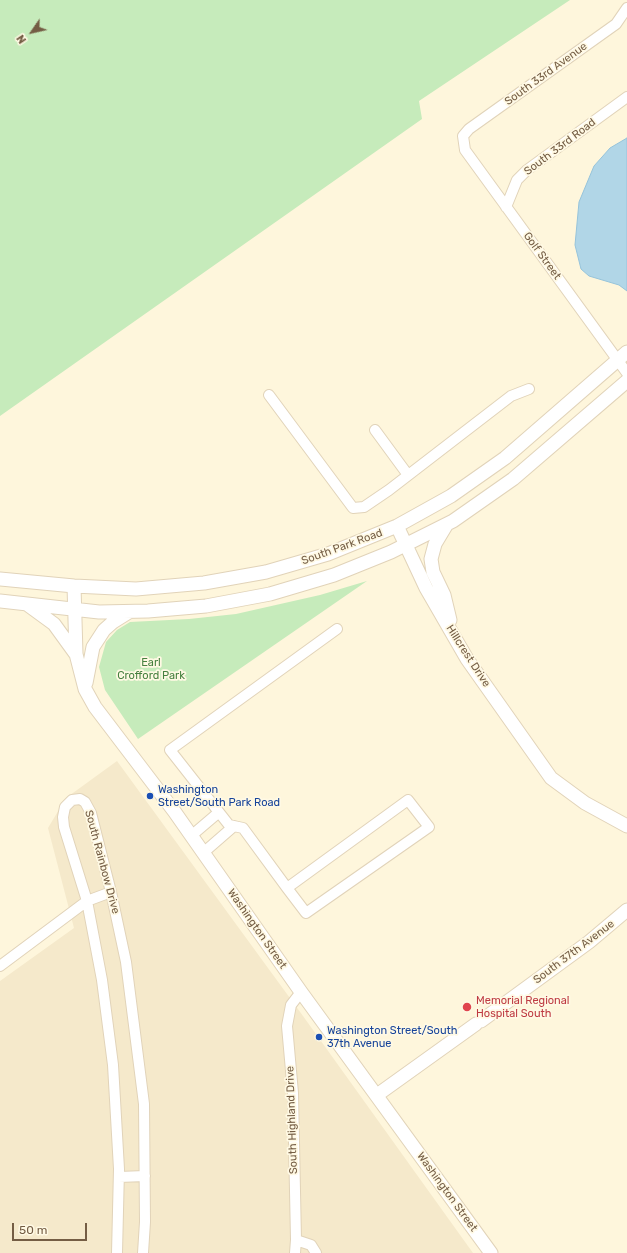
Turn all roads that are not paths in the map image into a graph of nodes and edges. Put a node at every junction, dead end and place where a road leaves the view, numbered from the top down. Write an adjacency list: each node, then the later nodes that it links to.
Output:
1 (627, 8): 3 (street, South 33rd Avenue)
2 (627, 97): 4 (street, South 33rd Road)
3 (464, 136): 4 (street, Golf Street)
4 (506, 207): 5 (street, Golf Street)
5 (622, 356): 6 (street, Golf Street); 13 (street, South Park Road)
6 (627, 373)
7 (627, 381): 12 (street, South Park Road)
8 (529, 389): 11 (street)
9 (269, 395): 11 (street)
10 (375, 430): 11 (street)
11 (408, 475)
12 (447, 524): 14 (street, South Park Road); 22 (street)
13 (397, 526): 14 (street, Hillcrest Drive); 16 (street, South Park Road)
14 (406, 545): 20 (street, South Park Road); 22 (street, Hillcrest Drive)
15 (0, 579): 16 (street, South Park Road)
16 (74, 586): 19 (street, Washington Street)
17 (0, 601): 18 (street, South Park Road)
18 (26, 604): 19 (street, South Park Road); 23 (street)
19 (73, 608): 20 (street, South Park Road); 23 (street, Washington Street)
20 (131, 611): 24 (street)
21 (337, 629): 25 (street)
22 (455, 638): 27 (street, Hillcrest Drive)
23 (76, 654): 24 (street, Washington Street)
24 (85, 689): 28 (street, Washington Street)
25 (218, 813): 26 (street); 28 (street)
26 (234, 826): 29 (street); 30 (street)
27 (627, 826)
28 (191, 836): 29 (street, Washington Street)
29 (203, 853): 35 (street, Washington Street)
30 (287, 888): 30 (street)
31 (111, 892): 32 (street); 32 (street, South Rainbow Drive); 37 (street, South Rainbow Drive)
32 (87, 902): 34 (street); 38 (street, South Rainbow Drive)
33 (627, 910): 36 (street, South 37th Avenue)
34 (0, 966)
35 (301, 992): 36 (street, Washington Street); 39 (street, South Highland Drive)
36 (377, 1095): 44 (street, Washington Street)
37 (145, 1176): 38 (street); 41 (street, South Rainbow Drive)
38 (118, 1177): 40 (street, South Rainbow Drive)
39 (296, 1240): 42 (street, South Highland Drive); 43 (street)
40 (117, 1253)
41 (143, 1253)
42 (295, 1253)
43 (316, 1253)
44 (491, 1253)

